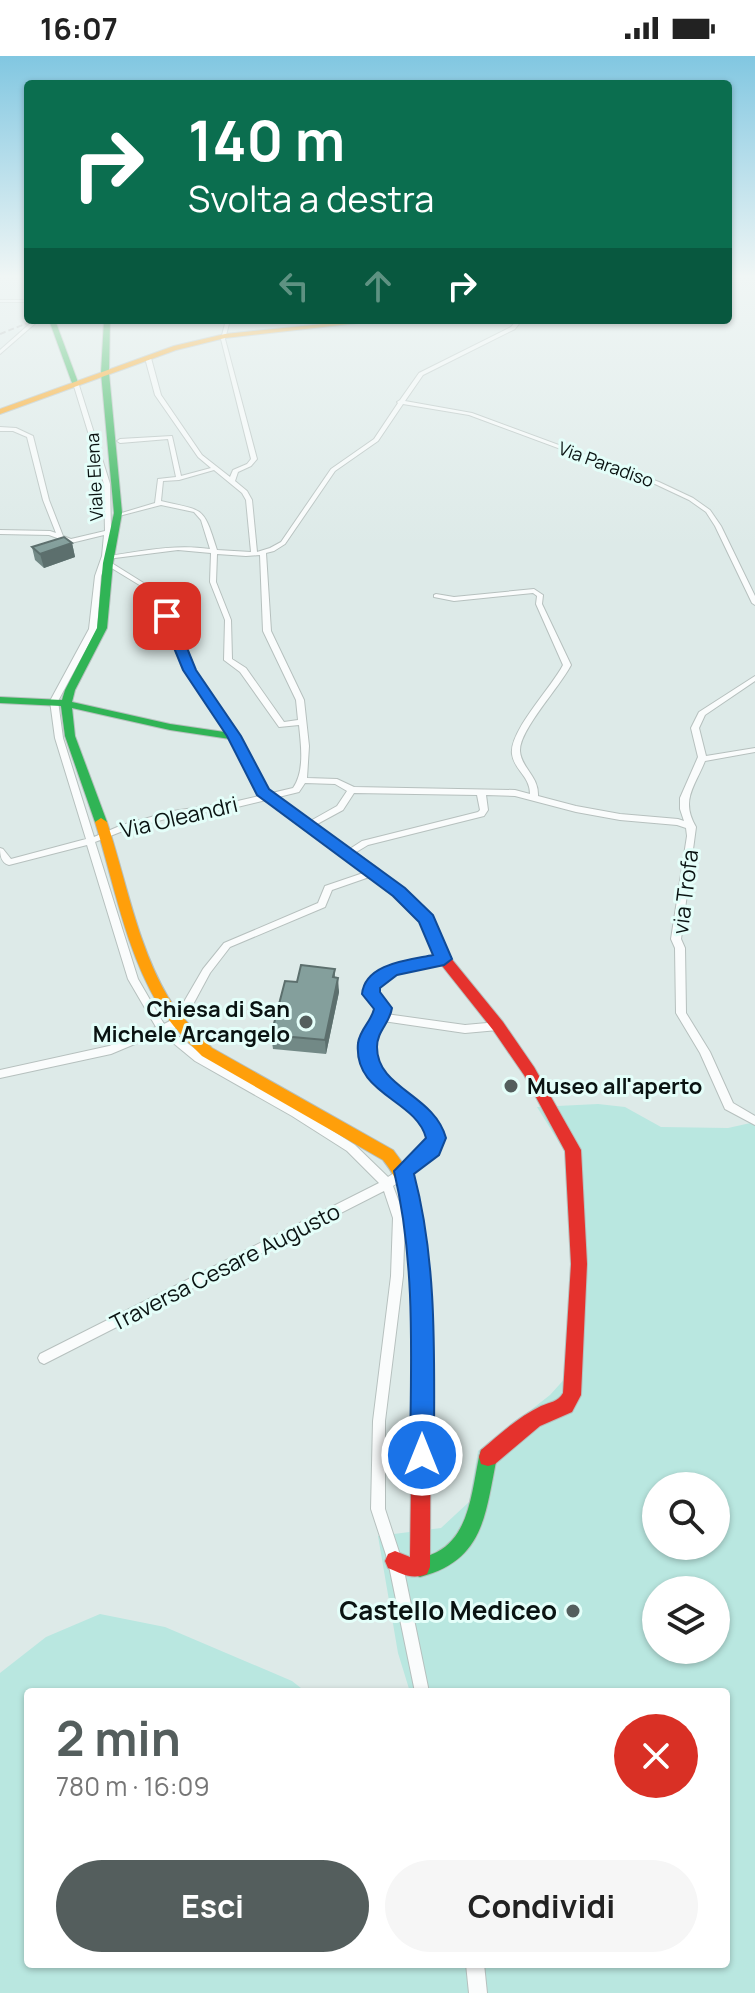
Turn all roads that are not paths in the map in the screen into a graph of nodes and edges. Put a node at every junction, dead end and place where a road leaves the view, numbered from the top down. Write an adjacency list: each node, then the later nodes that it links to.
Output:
1 (71, 365): 8 (street)
2 (105, 365): 7 (street, Viale Elena)
3 (127, 365): 7 (street)
4 (150, 365): 12 (street)
5 (230, 365): 17 (street)
6 (432, 365): 9 (street)
7 (105, 373): 8 (street); 19 (street, Viale Elena)
8 (76, 383): 10 (street); 19 (street, Viale Elena)
9 (400, 402): 23 (street); 26 (street, Via Paradiso)
10 (0, 412)
11 (0, 429): 21 (street)
12 (186, 435): 13 (street); 15 (street)
13 (170, 437): 14 (street); 16 (street)
14 (120, 441)
15 (213, 469): 16 (street); 17 (street)
16 (179, 478): 18 (street)
17 (232, 481): 23 (street)
18 (158, 504): 19 (street); 22 (street)
19 (113, 526): 21 (street); 24 (street); 29 (street)
20 (0, 532): 21 (street)
21 (60, 535)
22 (214, 552): 23 (street); 24 (street); 30 (street)
23 (258, 553): 30 (street)
24 (108, 560): 29 (street); 31 (street)
25 (436, 596): 38 (street)
26 (755, 603)
27 (755, 678): 33 (street)
28 (0, 700): 29 (street)
29 (60, 703): 31 (street); 41 (street); 42 (street)
30 (303, 722): 34 (street)
31 (234, 736): 37 (street)
32 (755, 750): 33 (street)
33 (701, 759): 40 (street)
34 (303, 780): 35 (street); 37 (street, Via Oleandri)
35 (352, 790): 36 (street); 39 (street)
36 (481, 793): 38 (street); 44 (street)
37 (269, 797): 39 (street); 41 (street, Via Oleandri)
38 (534, 797): 40 (street)
39 (308, 826): 44 (street)
40 (692, 827): 52 (street, via Trofa)
41 (105, 834): 42 (street, Via Oleandri); 48 (street)
42 (91, 841): 43 (street, Via Oleandri); 50 (street)
43 (0, 851)
44 (348, 854): 45 (street)
45 (375, 872): 46 (street); 48 (street)
46 (444, 959): 47 (street); 49 (street)
47 (381, 1017): 49 (street); 53 (street, Traversa Cesare Augusto)
48 (178, 1022): 50 (street); 53 (street)
49 (498, 1026): 57 (street)
50 (162, 1029): 51 (street); 54 (street)
51 (0, 1074)
52 (755, 1121)
53 (404, 1171): 54 (street, Traversa Cesare Augusto); 57 (street)
54 (387, 1184): 55 (street, Traversa Cesare Augusto); 56 (street)
55 (44, 1358)
56 (395, 1561): 57 (street); 58 (street)
57 (420, 1567)
58 (421, 1688)
59 (475, 1968): 60 (street)
60 (478, 1993)

